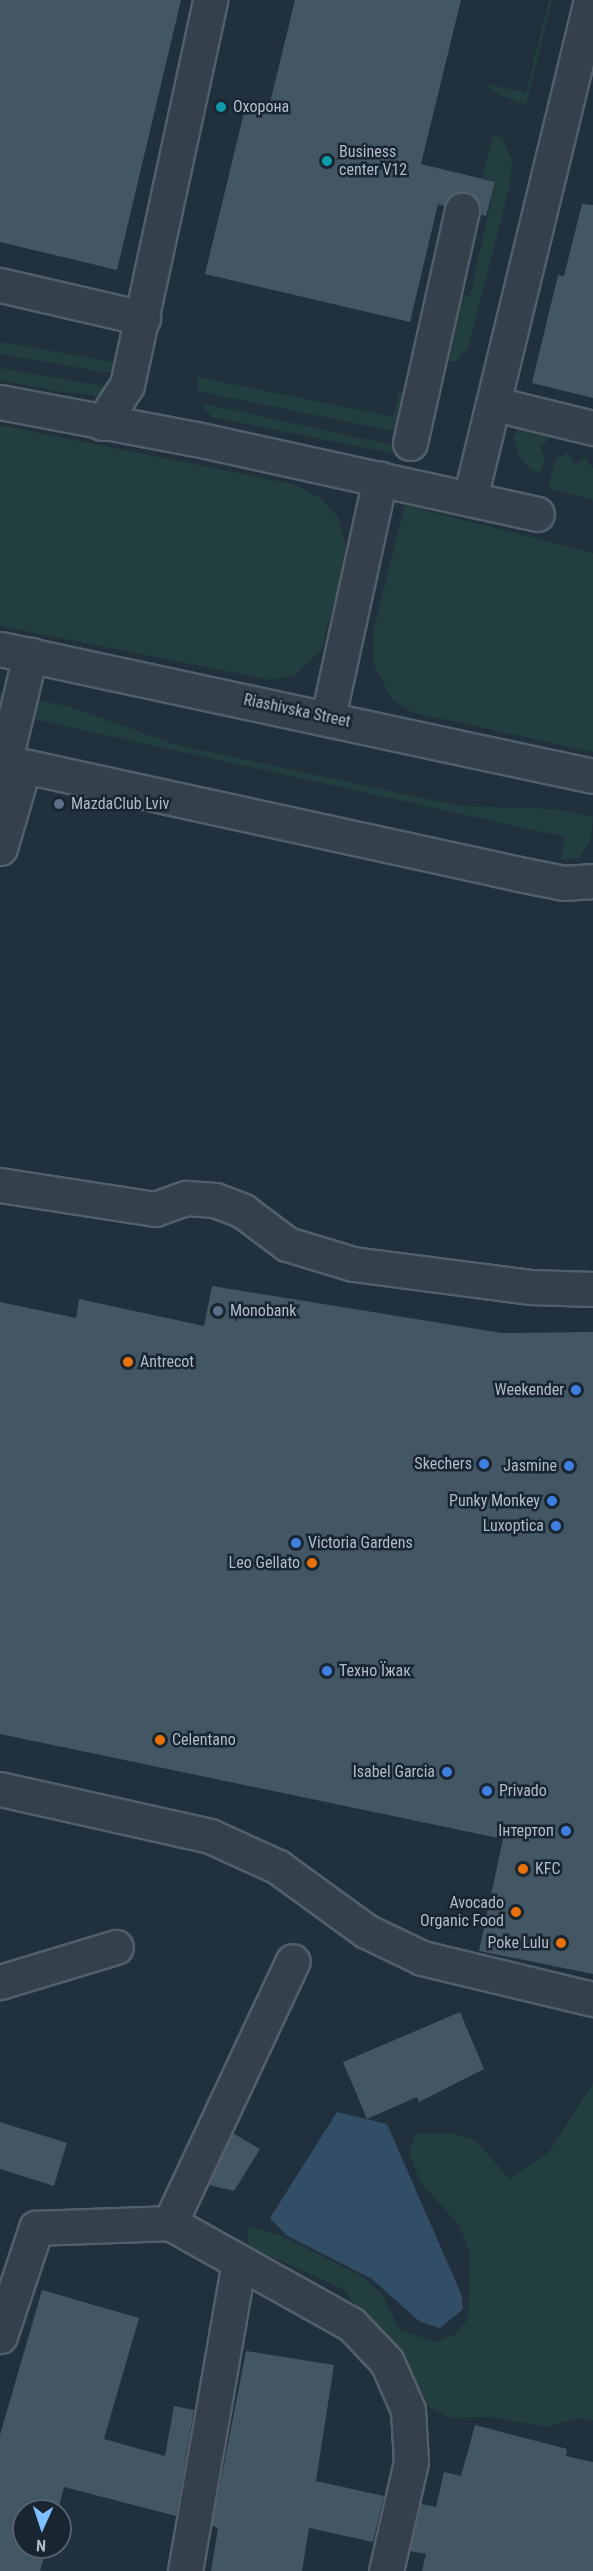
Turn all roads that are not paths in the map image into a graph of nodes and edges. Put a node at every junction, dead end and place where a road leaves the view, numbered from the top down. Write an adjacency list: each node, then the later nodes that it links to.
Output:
1 (210, 0): 5 (street)
2 (591, 0): 7 (street)
3 (462, 210): 10 (street)
4 (0, 285): 5 (street)
5 (143, 318): 8 (street)
6 (0, 402): 8 (street)
7 (495, 404): 9 (street); 12 (street)
8 (102, 423): 11 (street)
9 (593, 428)
10 (410, 442)
11 (380, 479): 12 (street); 15 (street)
12 (470, 498): 13 (street)
13 (537, 513)
14 (15, 652): 15 (street, Riashivska Street); 16 (street)
15 (328, 717): 17 (street, Riashivska Street)
16 (10, 770): 18 (street); 19 (street)
17 (593, 776)
18 (0, 848)
19 (593, 881)
20 (0, 1185): 21 (street)
21 (593, 1288)
22 (0, 1789): 26 (street)
23 (116, 1947): 25 (street)
24 (293, 1960): 27 (street)
25 (0, 1982)
26 (593, 1999)
27 (170, 2223): 28 (street); 29 (street)
28 (239, 2262): 30 (street); 31 (street)
29 (0, 2336)
30 (185, 2571)
31 (386, 2571)

